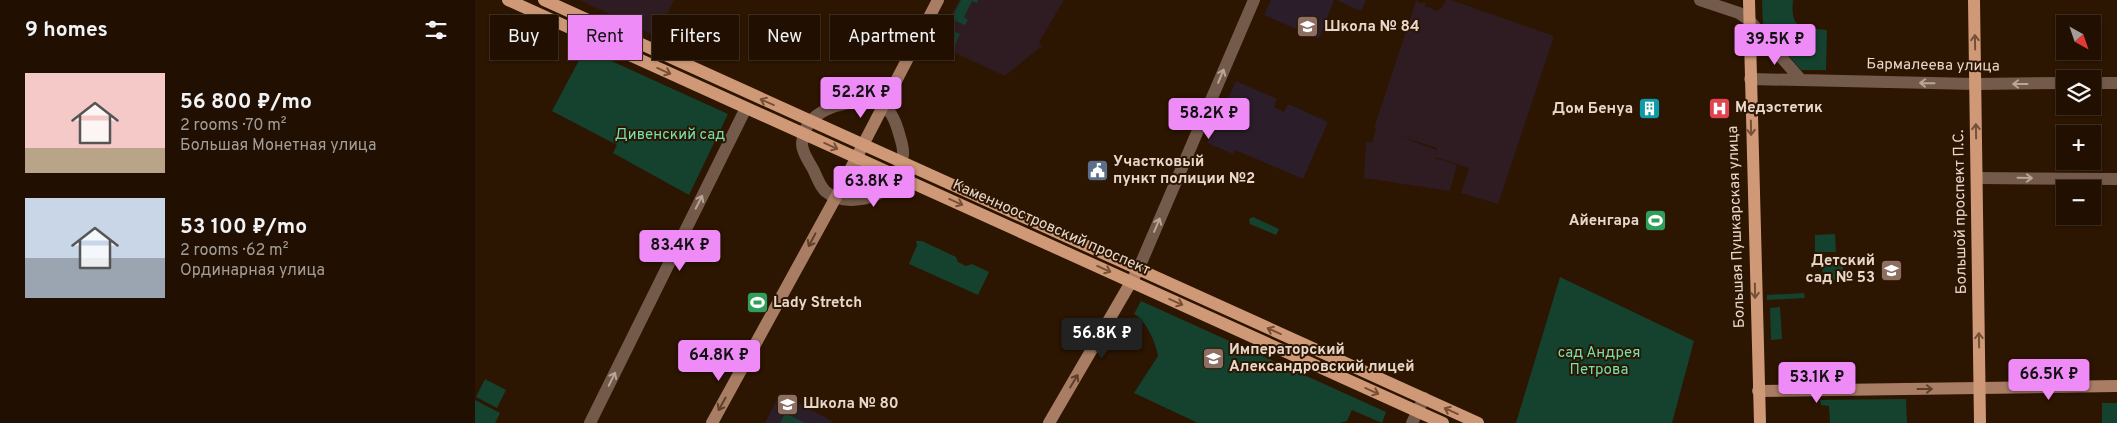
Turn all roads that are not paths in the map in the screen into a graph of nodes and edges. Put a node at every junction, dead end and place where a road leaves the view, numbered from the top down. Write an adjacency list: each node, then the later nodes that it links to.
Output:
1 (508, 0): 16 (main road, Каменноостровский проспект, one-way to 16)
2 (544, 0): 17 (main road, Каменноостровский проспект, one-way to 2)
3 (938, 0): 15 (street)
4 (1254, 0): 26 (street, one-way to 4)
5 (1700, 0): 8 (street)
6 (1749, 0): 8 (main road, Большая Пушкарская улица)
7 (1974, 0): 14 (main road, Большой проспект П.С., one-way to 7)
8 (1749, 20): 9 (main road, Большая Пушкарская улица); 10 (street)
9 (1750, 80): 10 (street, Бармалеева улица); 30 (main road, Большая Пушкарская улица, one-way to 30)
10 (1801, 80): 14 (street, Бармалеева улица, one-way to 10)
11 (2056, 83): 14 (street, Бармалеева улица, one-way to 14)
12 (2101, 83): 13 (street)
13 (2117, 83)
14 (1975, 84): 23 (main road, Большой проспект П.С., one-way to 14)
15 (884, 105): 17 (street); 19 (street); 21 (street)
16 (746, 108): 18 (main road, Каменноостровский проспект); 33 (street, one-way to 16)
17 (811, 122): 18 (street); 19 (main road, Каменноостровский проспект)
18 (805, 135): 20 (main road, Каменноостровский проспект, one-way to 20); 25 (street)
19 (863, 146): 20 (street); 21 (main road, Каменноостровский проспект)
20 (856, 158): 22 (main road, Каменноостровский проспект); 25 (street)
21 (901, 163): 22 (street); 26 (main road, Каменноостровский проспект)
22 (895, 175): 25 (street); 27 (main road, Каменноостровский проспект, one-way to 27)
23 (1977, 178): 24 (street, one-way to 24); 29 (main road, Большой проспект П.С., one-way to 23)
24 (2117, 179)
25 (836, 197): 34 (street, one-way to 34)
26 (1138, 270): 27 (street); 31 (main road, Каменноостровский проспект, one-way to 26)
27 (1132, 282): 32 (main road, Каменноостровский проспект, one-way to 32); 35 (street, one-way to 27)
28 (2117, 386): 29 (street)
29 (1980, 389): 30 (street, one-way to 29); 39 (main road, Большой проспект П.С.)
30 (1758, 391): 38 (main road, Большая Пушкарская улица)
31 (1424, 398): 32 (street); 37 (main road, Каменноостровский проспект, one-way to 31)
32 (1414, 417): 36 (main road, Каменноостровский проспект)
33 (590, 423)
34 (712, 423)
35 (1049, 423)
36 (1443, 423)
37 (1478, 423)
38 (1760, 423)
39 (1980, 423)

